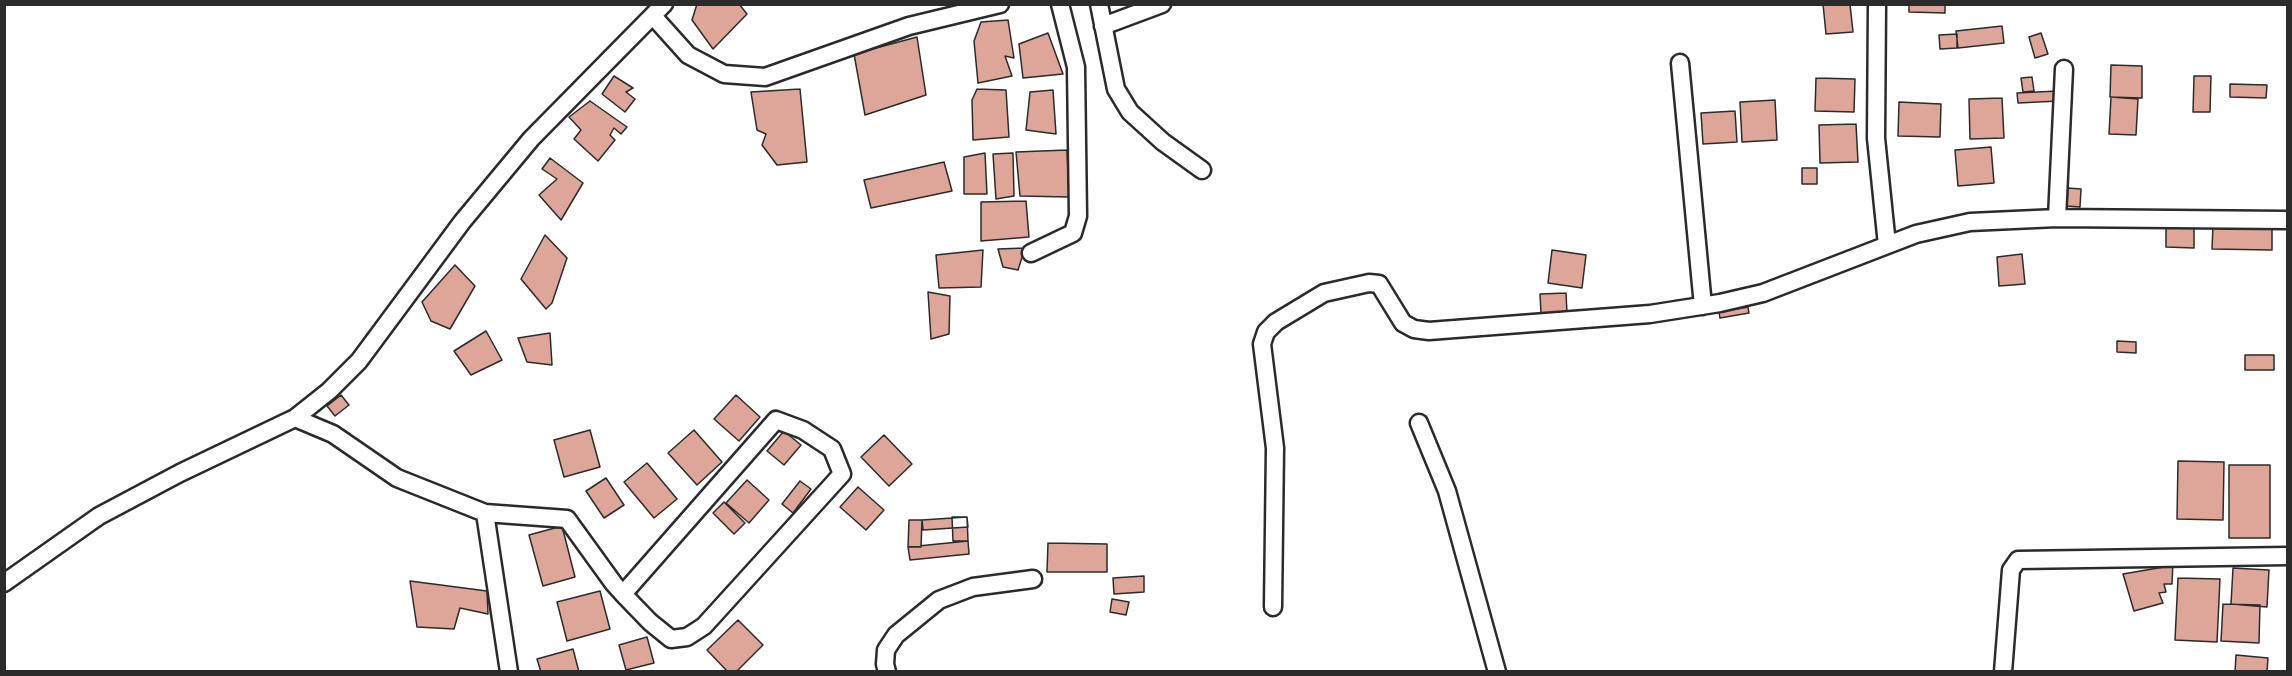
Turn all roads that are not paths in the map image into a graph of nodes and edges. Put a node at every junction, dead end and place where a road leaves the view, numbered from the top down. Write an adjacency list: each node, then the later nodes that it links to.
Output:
1 (1000, 4): 6 (street)
2 (1060, 4): 14 (street)
3 (1099, 4): 7 (street)
4 (1162, 4): 7 (street)
5 (1877, 4): 13 (street)
6 (658, 10): 16 (street)
7 (1103, 26): 10 (street)
8 (1680, 63): 15 (street)
9 (2064, 69): 11 (street)
10 (1202, 170)
11 (2057, 218): 12 (street); 13 (street)
12 (2288, 220)
13 (1887, 245): 15 (street)
14 (1030, 253)
15 (1703, 306): 23 (street)
16 (295, 418): 18 (street); 21 (street)
17 (1419, 423): 26 (street)
18 (485, 513): 22 (street); 24 (street)
19 (2288, 556): 27 (street)
20 (1033, 579): 25 (street)
21 (4, 583)
22 (623, 594): 22 (street)
23 (1273, 607)
24 (509, 672)
25 (887, 672)
26 (1497, 672)
27 (2003, 672)

